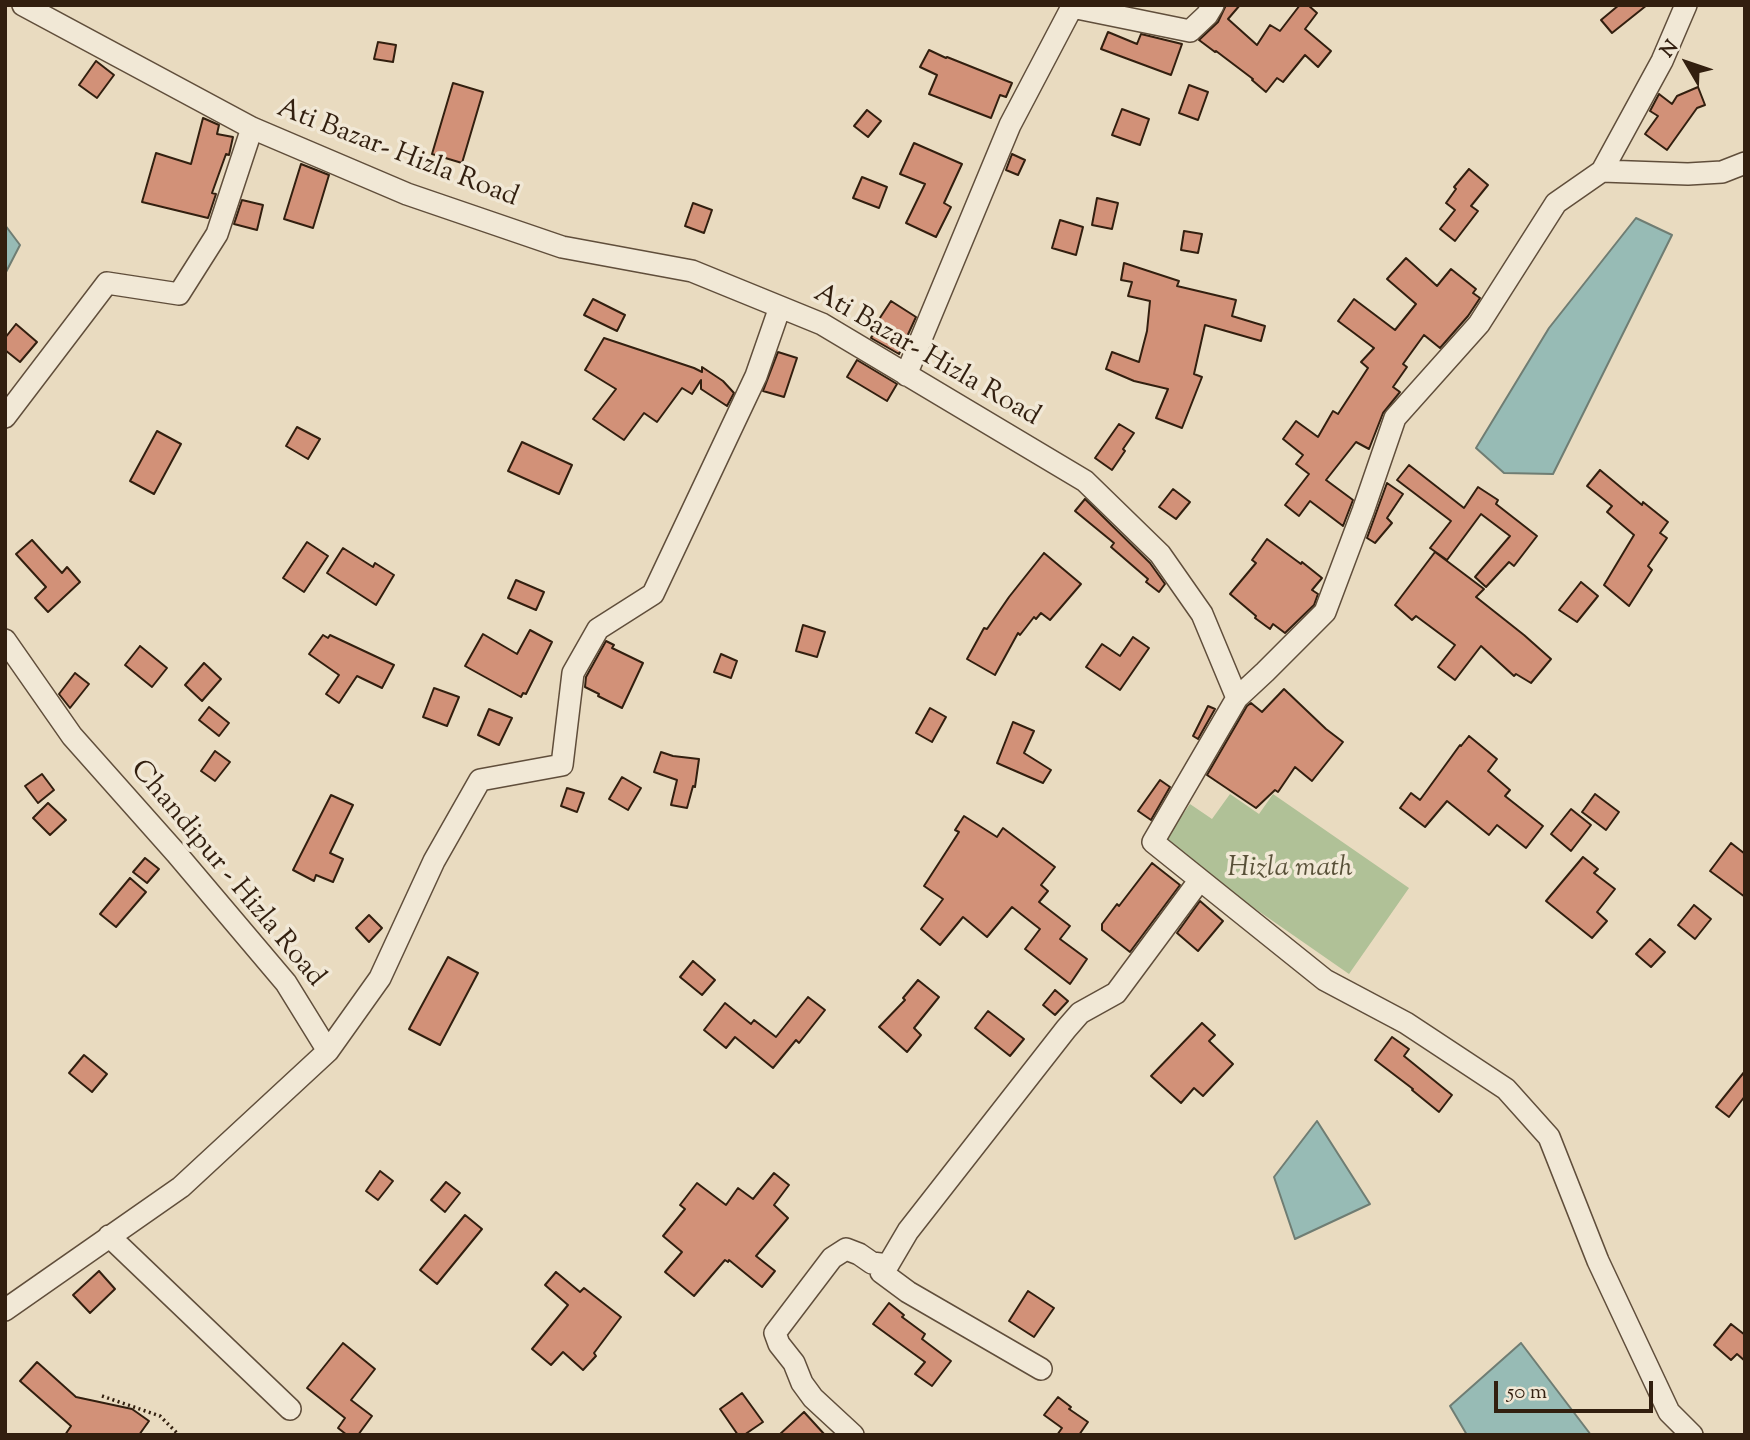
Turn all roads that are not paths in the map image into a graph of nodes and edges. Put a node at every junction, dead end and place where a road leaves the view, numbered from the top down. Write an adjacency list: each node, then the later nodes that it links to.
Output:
1 (23, 5): 4 (street, Ati Bazar- Hizla Road)
2 (1213, 5): 8 (street)
3 (1686, 5): 6 (street)
4 (252, 128): 7 (street, Ati Bazar- Hizla Road); 9 (street)
5 (1745, 163): 6 (street)
6 (1602, 171): 11 (street)
7 (780, 307): 8 (street, Ati Bazar- Hizla Road); 13 (street)
8 (906, 375): 11 (street, Ati Bazar- Hizla Road)
9 (5, 417)
10 (5, 640): 13 (street, Chandipur - Hizla Road)
11 (1237, 698): 12 (street)
12 (1199, 881): 15 (street); 20 (street)
13 (328, 1051): 14 (street)
14 (109, 1236): 16 (street); 18 (street)
15 (888, 1265): 17 (street); 19 (street)
16 (5, 1310)
17 (1041, 1369)
18 (290, 1409)
19 (853, 1435)
20 (1692, 1435)

